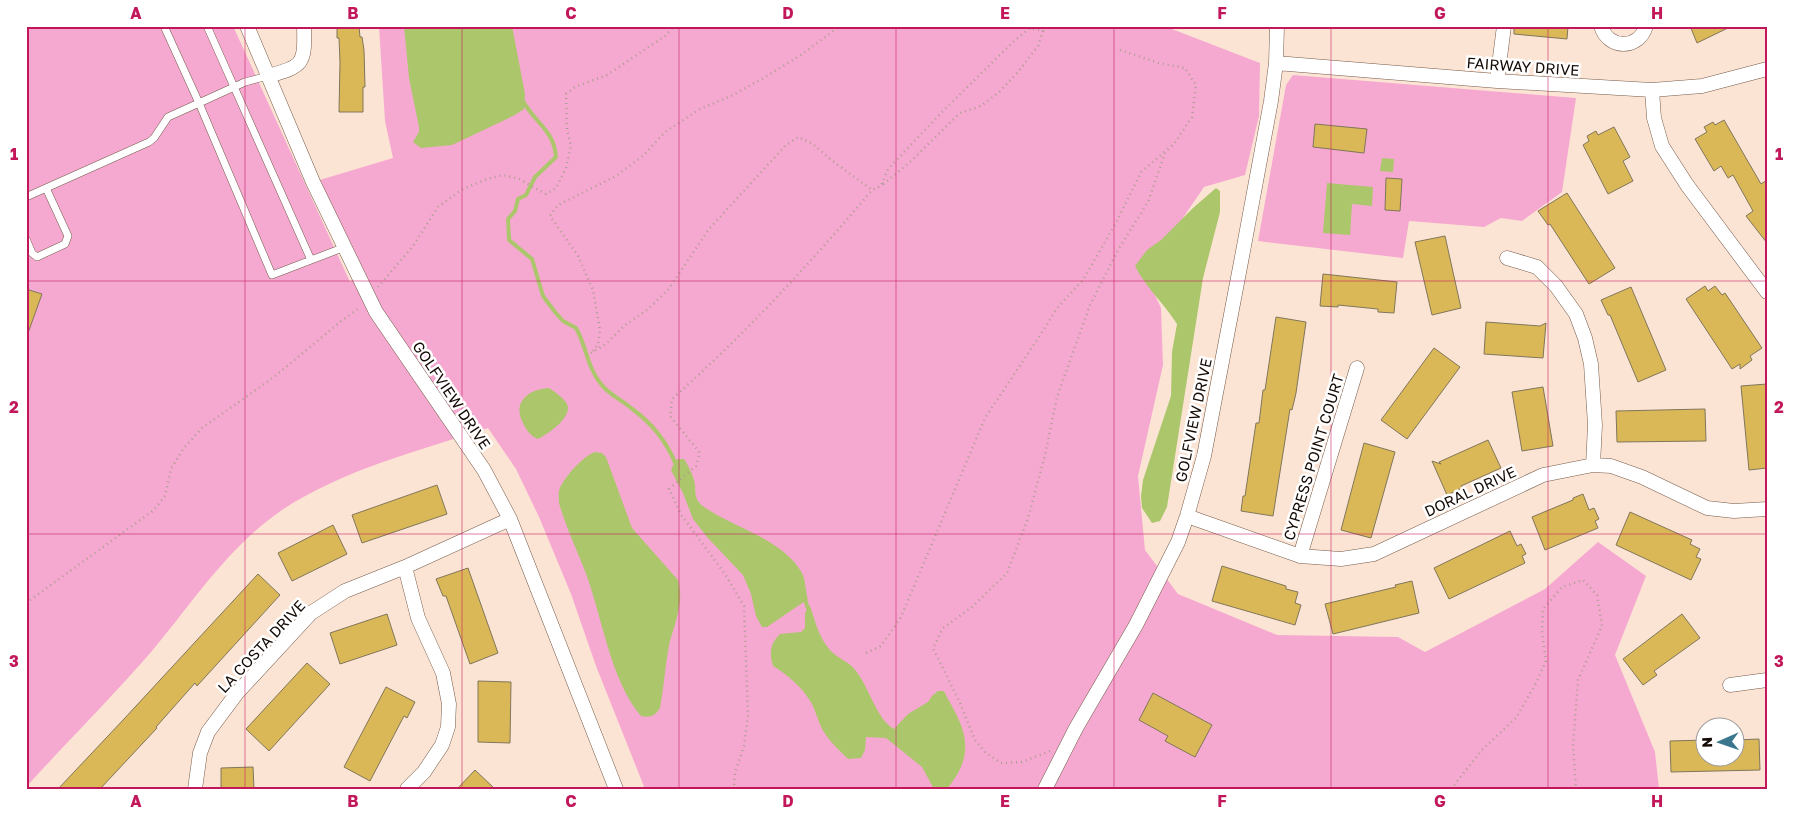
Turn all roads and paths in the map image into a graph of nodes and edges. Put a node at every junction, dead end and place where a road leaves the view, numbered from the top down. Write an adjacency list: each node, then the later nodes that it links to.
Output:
1 (164, 26): 18 (lane)
2 (207, 26): 16 (lane)
3 (247, 26): 14 (street, GOLFVIEW DRIVE)
4 (304, 26): 14 (street)
5 (674, 26): 29 (path)
6 (840, 26): 22 (path)
7 (1277, 26): 12 (street, GOLFVIEW DRIVE)
8 (1504, 26): 15 (street)
9 (1601, 26): 10 (street)
10 (1646, 26)
11 (1120, 50): 19 (path)
12 (1276, 63): 15 (street, FAIRWAY DRIVE); 33 (street, GOLFVIEW DRIVE)
13 (1767, 69): 17 (street, FAIRWAY DRIVE)
14 (268, 76): 16 (lane); 25 (street, GOLFVIEW DRIVE)
15 (1497, 81): 17 (street, FAIRWAY DRIVE)
16 (234, 86): 18 (lane); 27 (lane)
17 (1652, 90): 28 (street)
18 (199, 103): 21 (lane); 27 (lane)
19 (1166, 151): 38 (path); 41 (path)
20 (881, 186): 20 (path); 22 (path)
21 (46, 188): 23 (lane); 24 (lane)
22 (872, 190): 45 (path)
23 (26, 197)
24 (26, 239)
25 (345, 247): 27 (lane); 29 (street, GOLFVIEW DRIVE)
26 (1507, 258): 31 (street)
27 (312, 260)
28 (1767, 292)
29 (369, 298): 34 (street, GOLFVIEW DRIVE); 37 (path)
30 (1357, 368): 35 (street, CYPRESS POINT COURT)
31 (1593, 464): 32 (street, DORAL DRIVE); 35 (street, DORAL DRIVE)
32 (1767, 509)
33 (1187, 516): 35 (street, DORAL DRIVE); 46 (street, GOLFVIEW DRIVE)
34 (510, 519): 36 (street, LA COSTA DRIVE); 44 (street, GOLFVIEW DRIVE)
35 (1300, 556)
36 (405, 567): 42 (street, LA COSTA DRIVE); 43 (street)
37 (26, 603)
38 (866, 653)
39 (1767, 680): 40 (street)
40 (1730, 685)
41 (1054, 750)
42 (195, 789)
43 (407, 789)
44 (616, 789)
45 (736, 789)
46 (1045, 789)
47 (1451, 789): 48 (path)
48 (1576, 789)

